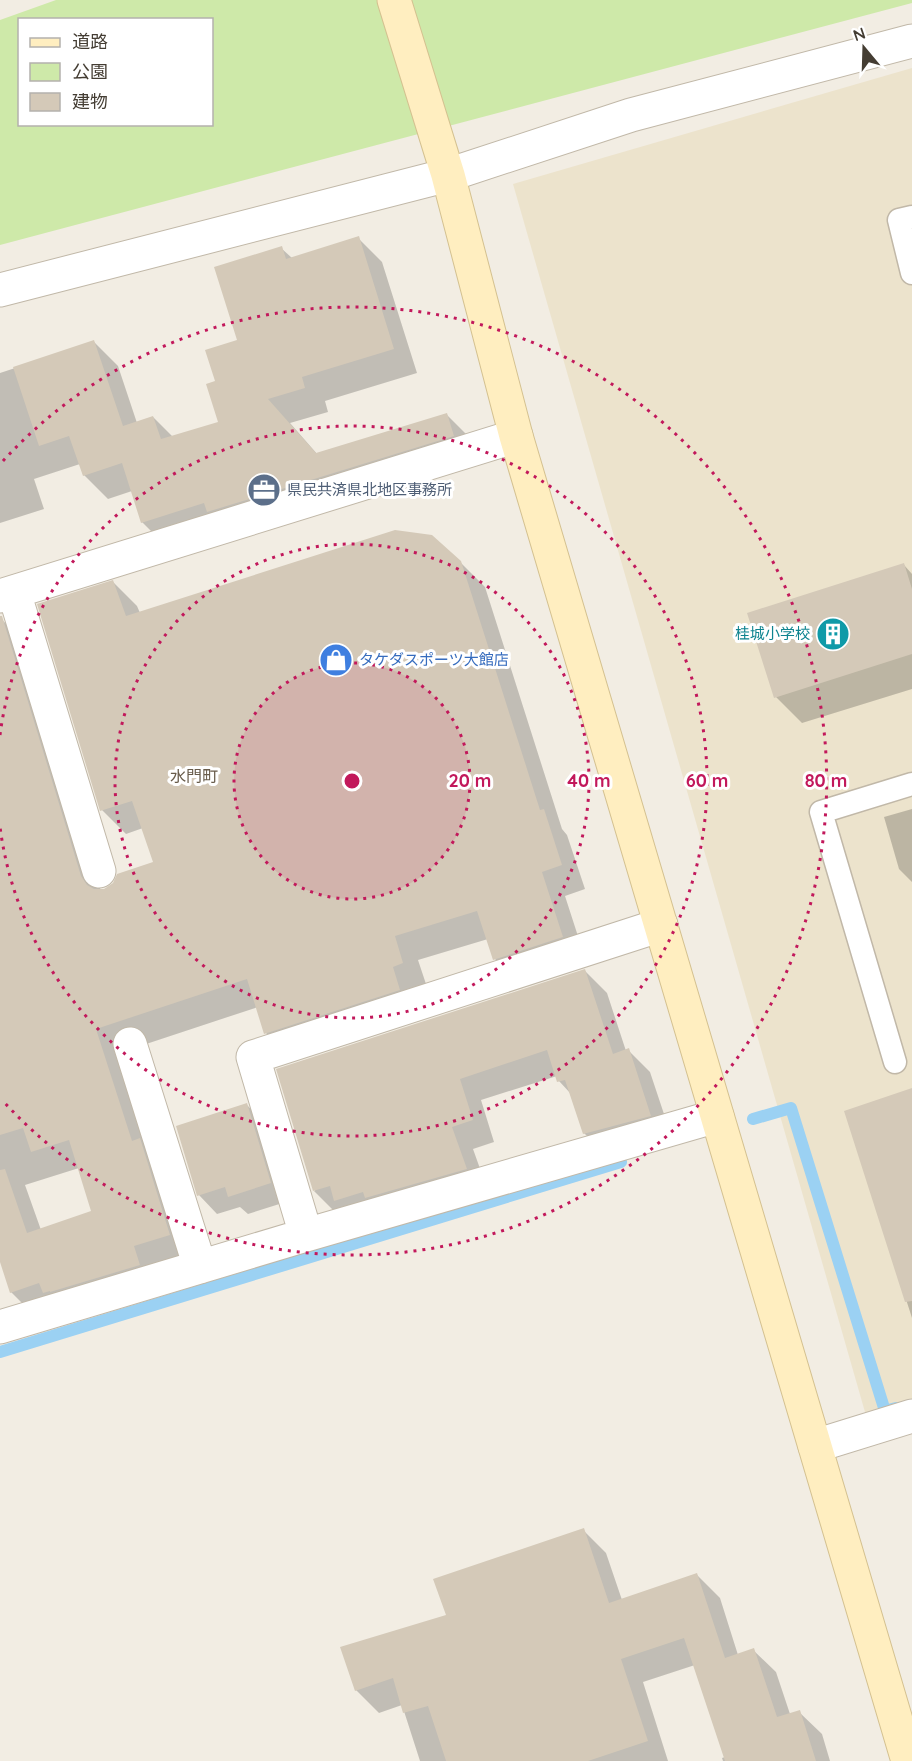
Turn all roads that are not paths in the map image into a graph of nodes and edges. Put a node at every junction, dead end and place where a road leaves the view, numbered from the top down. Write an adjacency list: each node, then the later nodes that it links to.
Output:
1 (394, 0): 3 (street)
2 (912, 41): 3 (street)
3 (443, 162): 6 (street); 7 (street)
4 (912, 217): 5 (lane)
5 (912, 273)
6 (0, 290)
7 (516, 436): 8 (street); 11 (street)
8 (7, 594): 10 (street)
9 (912, 784): 13 (lane)
10 (99, 870)
11 (661, 925): 14 (street); 15 (street)
12 (130, 1044): 16 (street)
13 (895, 1062)
14 (717, 1116): 15 (street); 19 (street)
15 (306, 1235): 16 (street)
16 (200, 1267): 17 (street)
17 (0, 1327)
18 (912, 1416): 19 (street)
19 (815, 1446): 20 (street)
20 (908, 1761)

